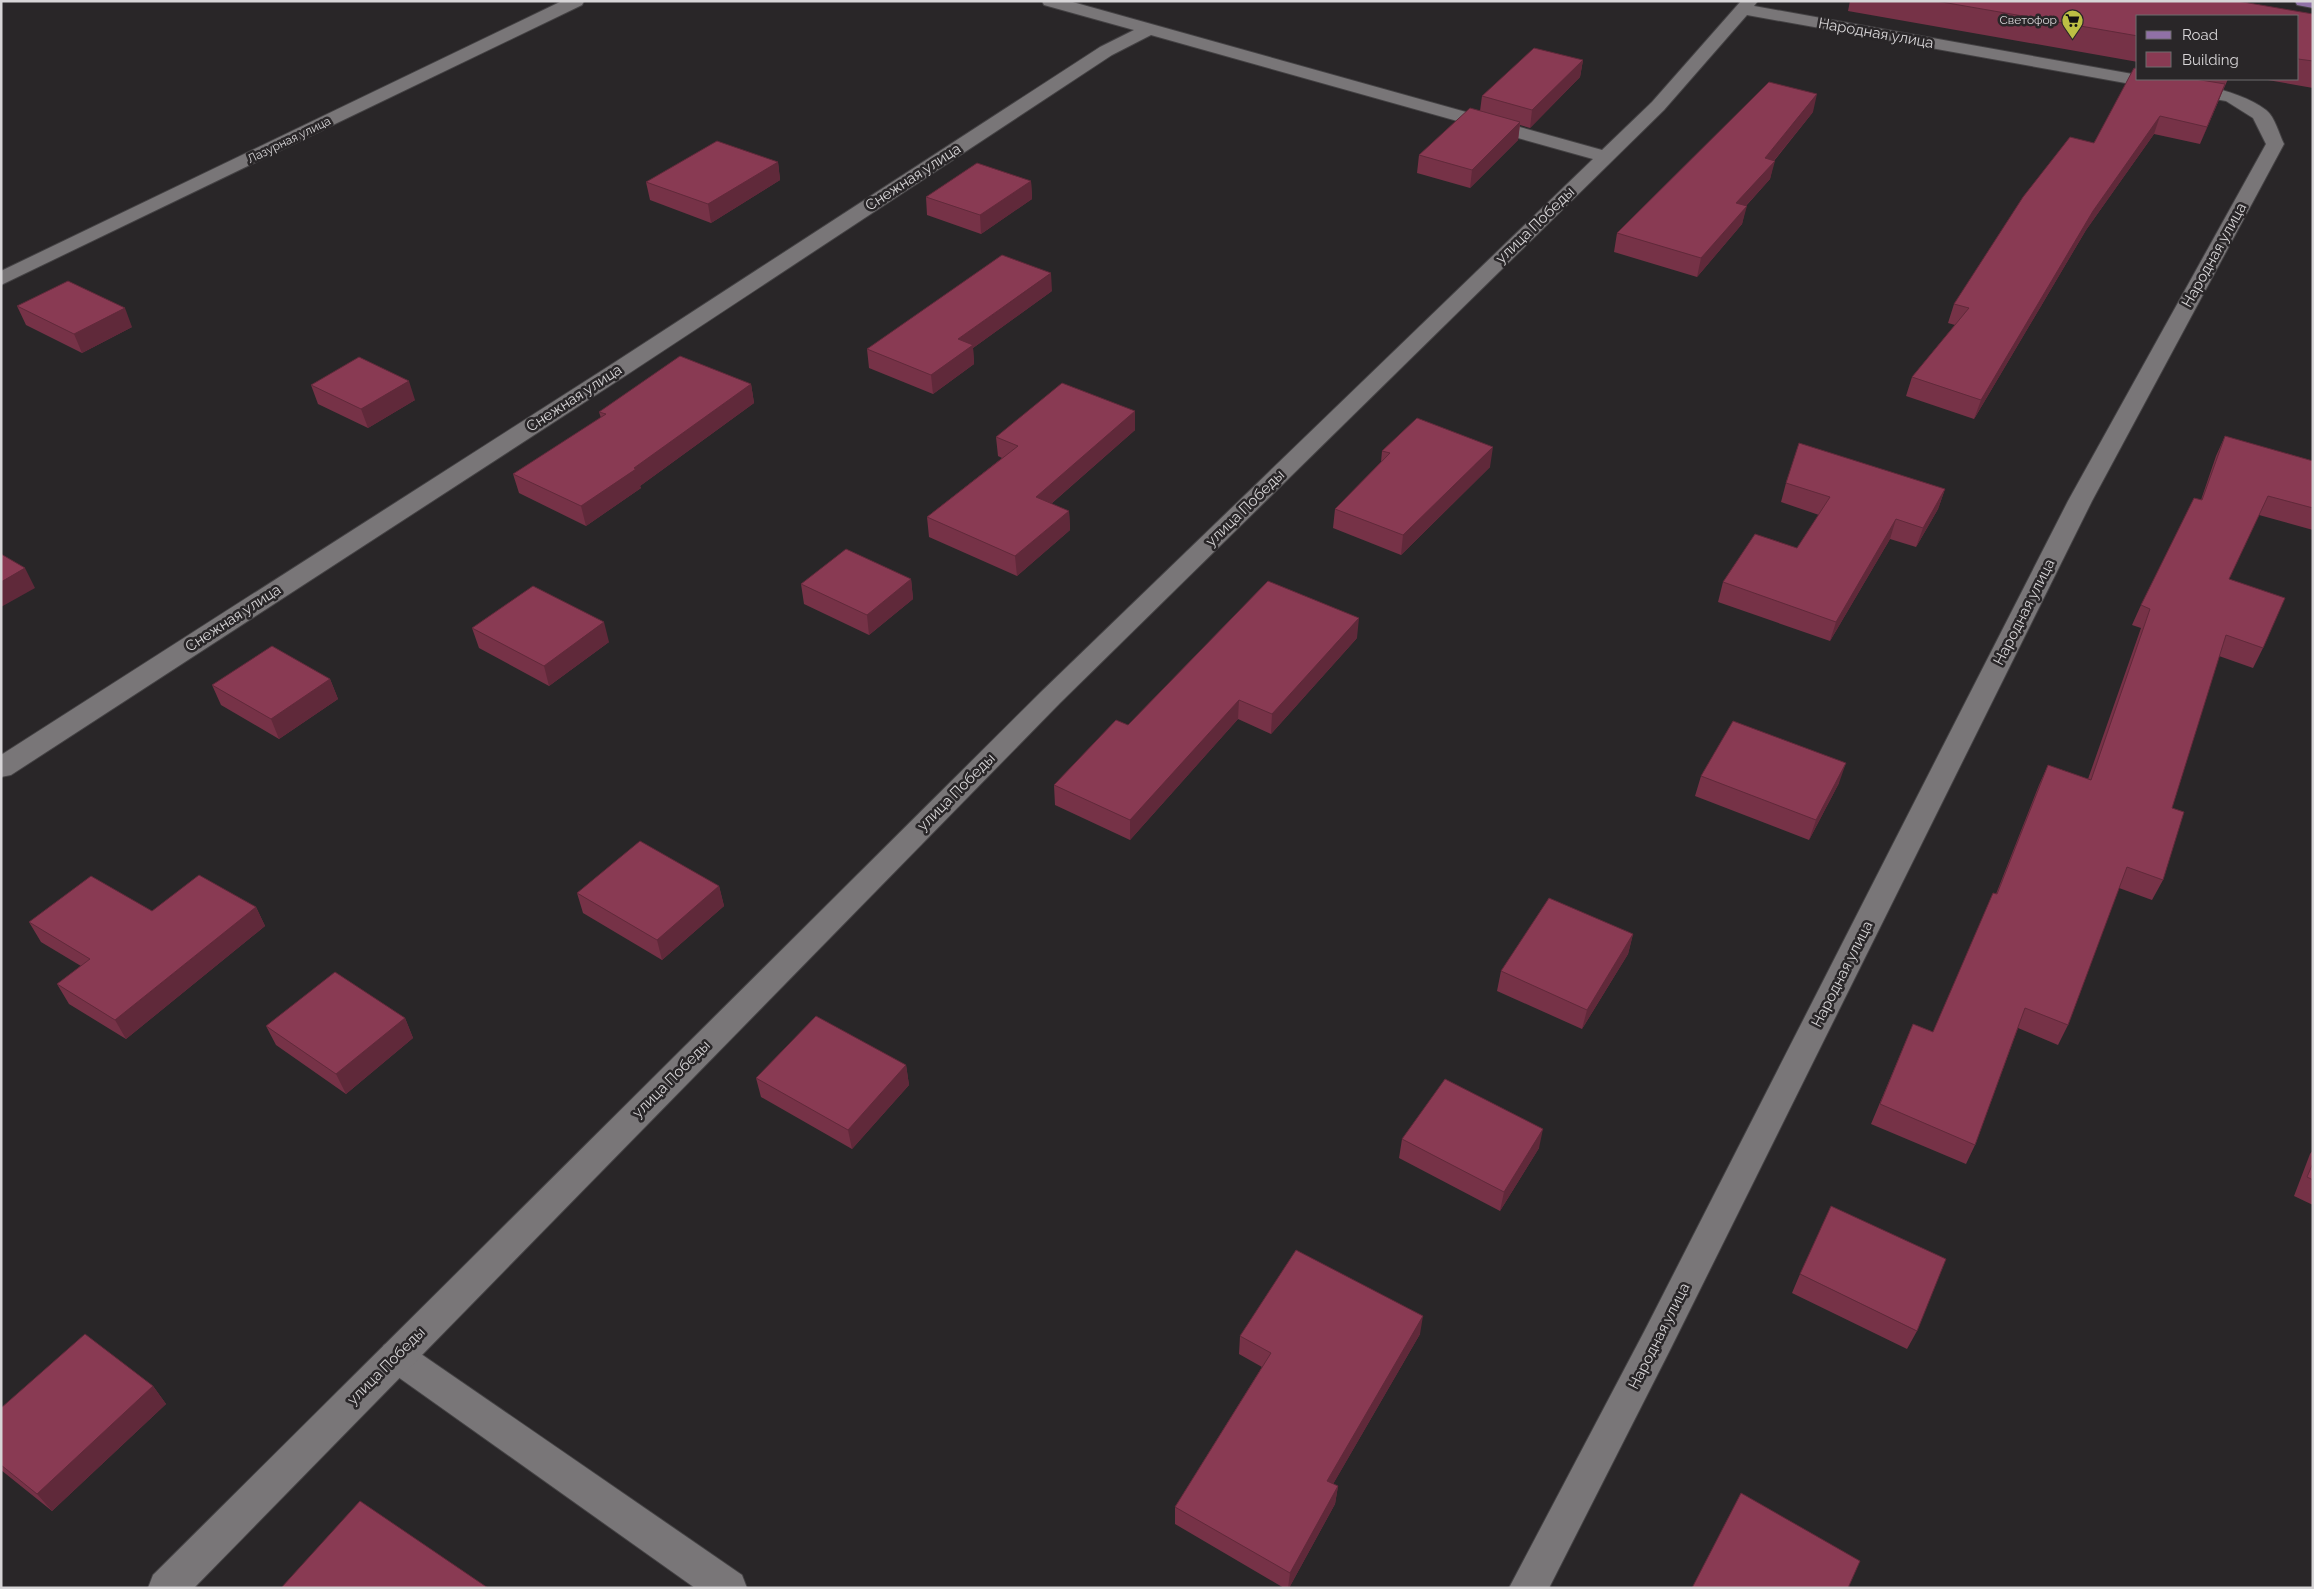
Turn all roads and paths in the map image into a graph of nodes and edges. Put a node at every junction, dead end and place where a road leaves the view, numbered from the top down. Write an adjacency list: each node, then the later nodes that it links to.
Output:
1 (576, 1): 10 (street, Лазурная улица)
2 (1050, 1): 6 (street)
3 (2303, 1): 4 (main road)
4 (2313, 3)
5 (1747, 5): 7 (street, Народная улица); 9 (street, улица Победы)
6 (1146, 30): 9 (street); 11 (street, Снежная улица)
7 (2136, 79)
8 (2142, 80): 15 (street, Народная улица)
9 (1606, 156): 12 (street, улица Победы)
10 (1, 279)
11 (1, 768)
12 (396, 1356): 13 (street, улица Победы); 14 (street)
13 (167, 1588)
14 (728, 1588)
15 (1528, 1588)

